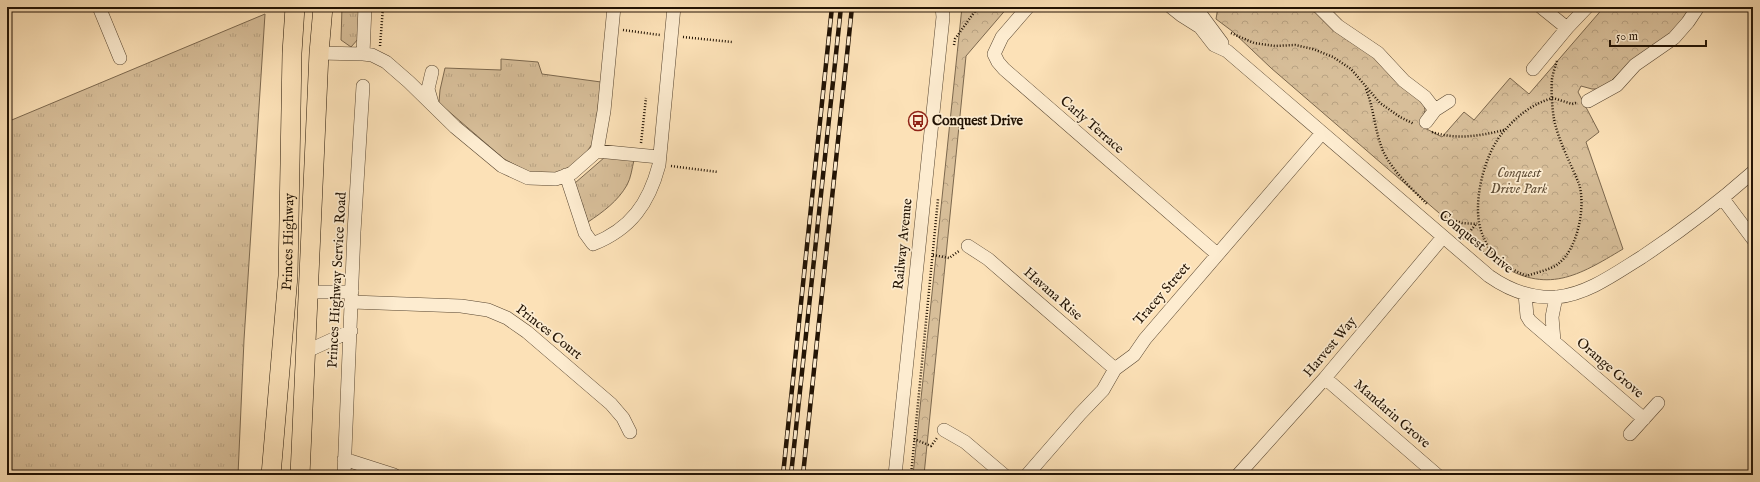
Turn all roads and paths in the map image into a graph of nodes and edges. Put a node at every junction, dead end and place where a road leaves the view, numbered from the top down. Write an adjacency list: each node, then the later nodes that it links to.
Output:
1 (99, 7): 24 (street)
2 (295, 7): 20 (highway, Princes Highway)
3 (323, 7): 21 (highway, Princes Highway)
4 (365, 7): 22 (street)
5 (614, 7): 37 (street)
6 (674, 7): 38 (street)
7 (978, 7): 19 (path)
8 (1028, 7): 51 (street, Carly Terrace)
9 (1171, 7): 16 (street, Conquest Drive)
10 (1183, 7): 16 (street, Conquest Drive)
11 (1319, 7): 33 (street)
12 (1541, 7): 17 (street)
13 (1698, 7): 31 (street)
14 (943, 10): 74 (street, Railway Avenue)
15 (1584, 10): 17 (street)
16 (1203, 15): 36 (street, Conquest Drive)
17 (1566, 28): 25 (street)
18 (1225, 29): 28 (path)
19 (954, 47)
20 (292, 53): 21 (highway); 57 (highway, Princes Highway)
21 (319, 53): 22 (street); 53 (highway, Princes Highway)
22 (362, 54): 32 (street)
23 (1558, 57): 29 (path)
24 (120, 58)
25 (1533, 69)
26 (432, 72): 32 (street)
27 (363, 86): 55 (street, Princes Highway Service Road)
28 (1365, 87): 34 (path); 43 (path)
29 (1553, 98): 31 (path); 35 (path); 46 (path)
30 (1449, 101): 33 (street)
31 (1588, 101)
32 (432, 105): 40 (street)
33 (1436, 110): 34 (street)
34 (1424, 126): 35 (path)
35 (1504, 130): 46 (path)
36 (1322, 133): 47 (street, Conquest Drive); 51 (street, Tracey Street)
37 (597, 151): 38 (street); 40 (street)
38 (659, 157): 40 (street)
39 (1753, 172): 42 (street, Conquest Drive)
40 (566, 175)
41 (939, 193): 52 (path)
42 (1723, 199): 48 (street); 56 (street, Conquest Drive)
43 (1432, 209)
44 (1436, 212): 45 (path)
45 (1440, 216)
46 (1480, 220): 50 (path)
47 (1444, 237): 50 (street, Conquest Drive); 62 (street, Harvest Way)
48 (1753, 240)
49 (968, 246): 52 (path); 61 (street, Havana Rise)
50 (1455, 247): 54 (street, Conquest Drive)
51 (1218, 254): 61 (street, Tracey Street)
52 (933, 255): 68 (path)
53 (308, 292): 55 (street, Princes Highway); 57 (highway); 60 (highway, Princes Highway)
54 (1525, 294): 56 (street, Conquest Drive); 59 (street, Orange Grove)
55 (352, 297): 58 (street, Princes Highway Service Road); 66 (street, Princes Court)
56 (1556, 297): 59 (street, Orange Grove)
57 (285, 322): 70 (highway, Princes Highway)
58 (350, 331): 60 (street); 69 (street, Princes Highway Service Road)
59 (1554, 341): 64 (street, Orange Grove)
60 (305, 352): 71 (highway, Princes Highway)
61 (1115, 369): 77 (street, Tracey Street)
62 (1326, 378): 78 (street, Harvest Way); 79 (street, Mandarin Grove)
63 (1658, 403): 64 (street, Orange Grove)
64 (1644, 419): 67 (street, Orange Grove)
65 (944, 430): 68 (path); 76 (street)
66 (630, 432)
67 (1630, 434)
68 (914, 439): 75 (path)
69 (344, 459): 72 (street, Princes Highway Service Road); 73 (street)
70 (271, 475)
71 (300, 475)
72 (344, 475)
73 (394, 475)
74 (895, 475)
75 (911, 475)
76 (1004, 475)
77 (1027, 475)
78 (1238, 475)
79 (1437, 475)

